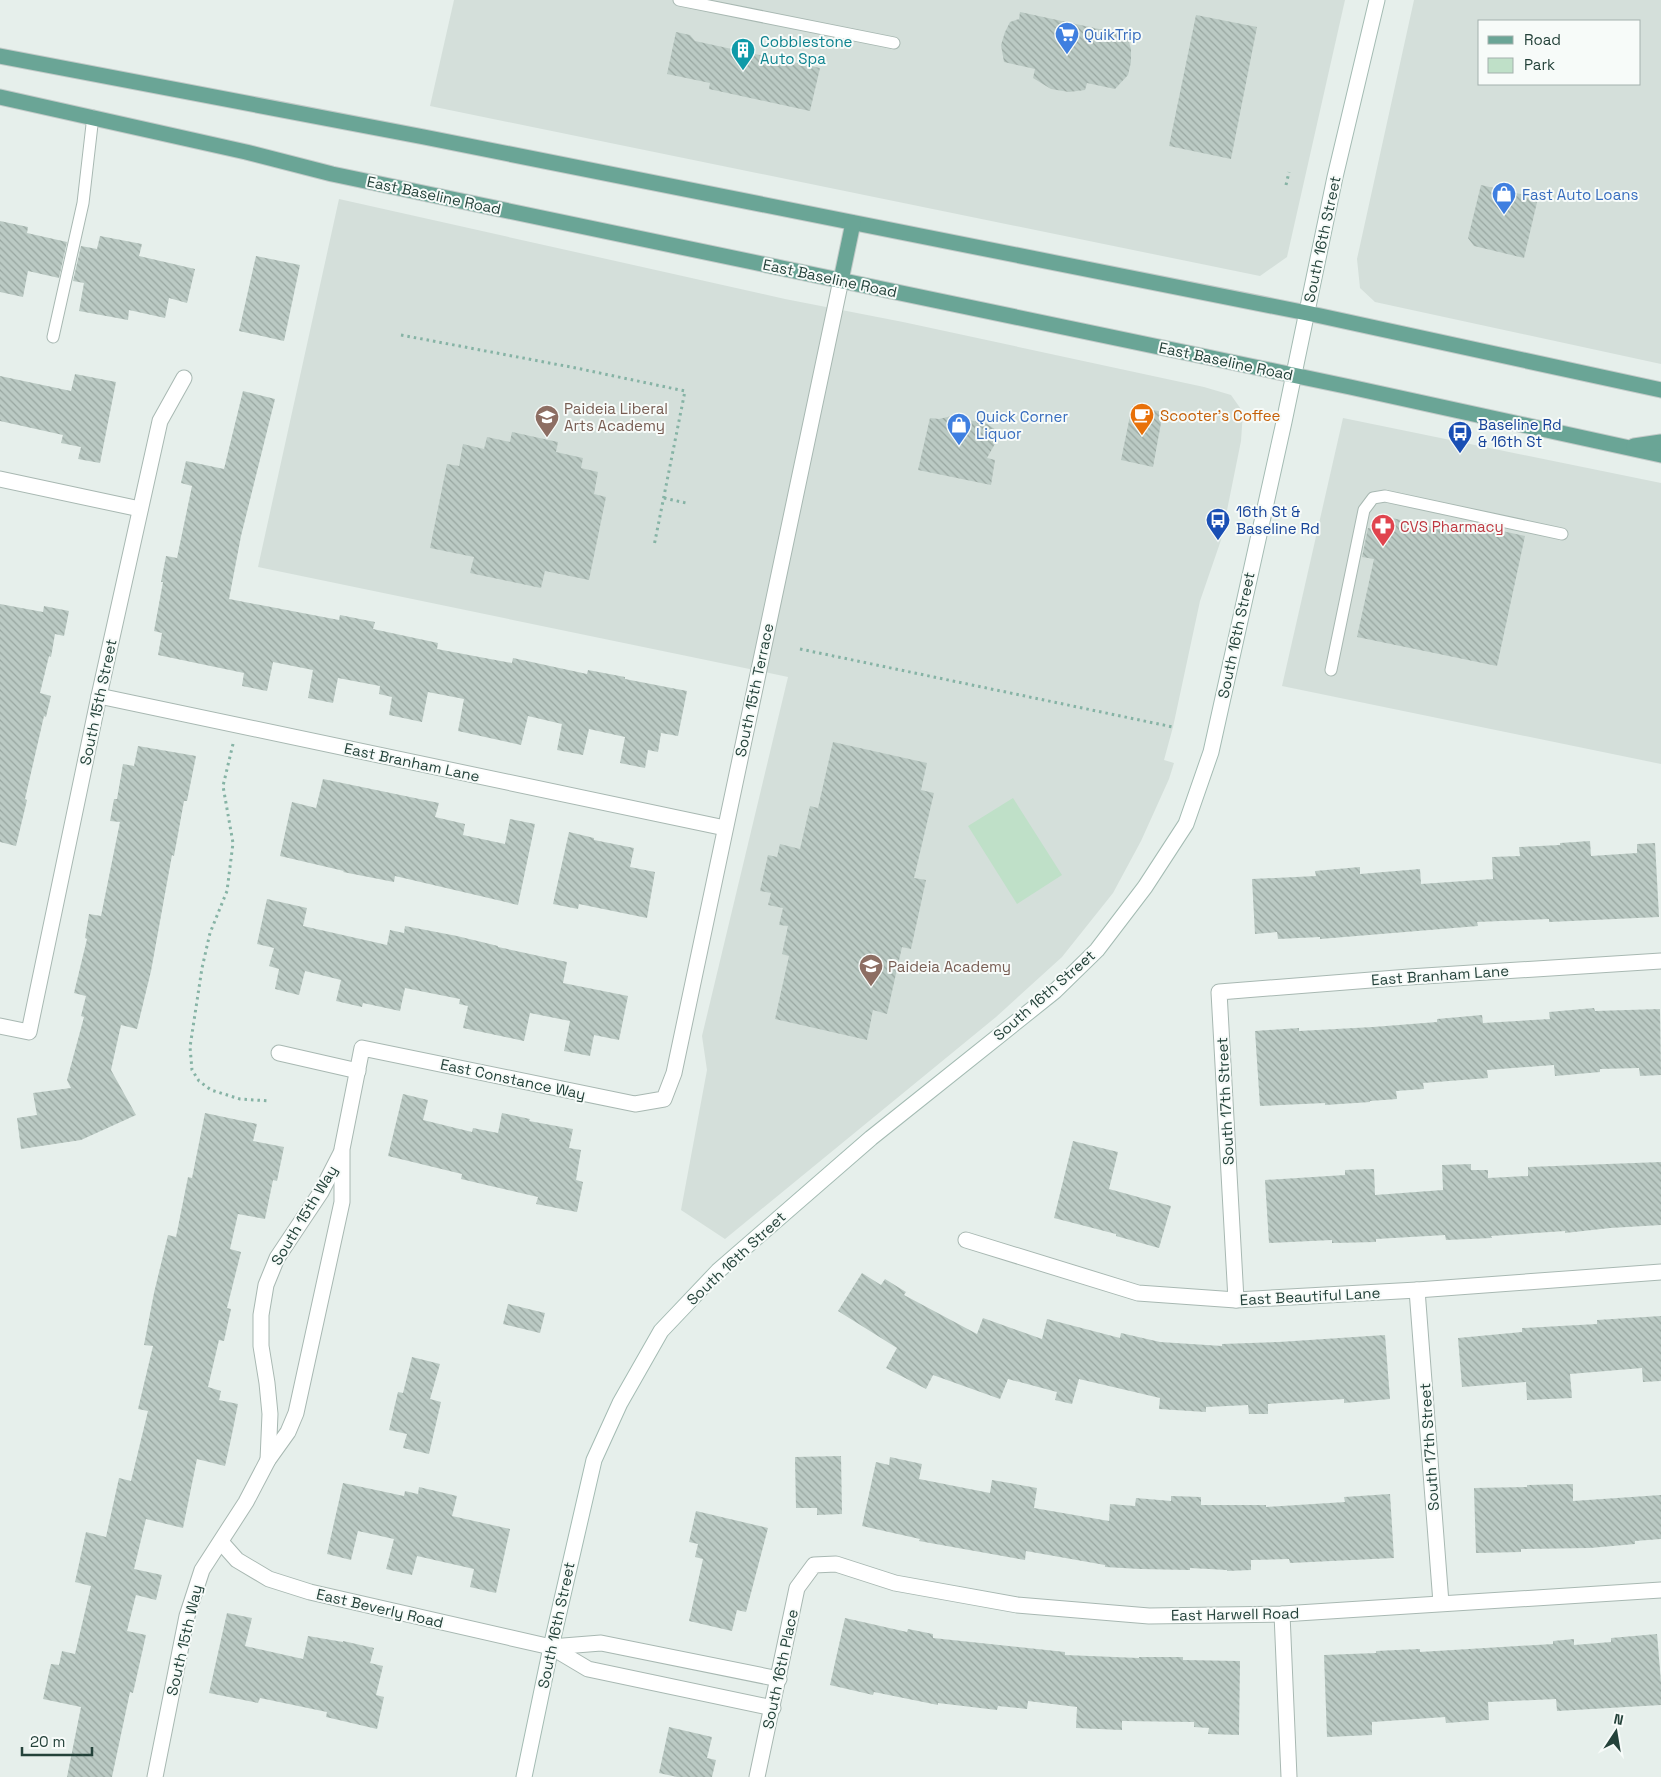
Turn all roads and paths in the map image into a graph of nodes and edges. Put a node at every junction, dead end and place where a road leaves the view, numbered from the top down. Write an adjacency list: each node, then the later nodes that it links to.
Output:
1 (679, 0): 3 (lane)
2 (1377, 0): 11 (street, South 16th Street)
3 (894, 43)
4 (0, 56): 9 (main road)
5 (0, 97): 6 (main road, East Baseline Road)
6 (93, 116): 10 (main road, East Baseline Road); 13 (lane)
7 (1289, 172): 8 (path)
8 (1286, 186)
9 (853, 223): 10 (main road); 11 (main road)
10 (841, 280): 14 (main road, East Baseline Road); 31 (street, South 15th Terrace)
11 (1307, 313): 14 (street, South 16th Street); 16 (main road)
12 (401, 335): 21 (path)
13 (53, 337)
14 (1293, 376): 18 (main road, East Baseline Road); 51 (street, South 16th Street)
15 (184, 378): 23 (street, South 15th Street)
16 (1661, 390)
17 (1661, 442): 18 (main road)
18 (1625, 447): 19 (main road, East Baseline Road)
19 (1661, 455)
20 (0, 479): 23 (street)
21 (664, 498): 22 (path); 25 (path)
22 (686, 503)
23 (140, 509): 28 (street, South 15th Street)
24 (1562, 534): 27 (lane)
25 (654, 546)
26 (800, 649): 29 (path)
27 (1331, 670)
28 (99, 696): 31 (street, East Branham Lane); 34 (street, South 15th Street)
29 (1173, 727)
30 (233, 744): 39 (path)
31 (725, 828): 38 (street, South 15th Terrace)
32 (1661, 961): 33 (street, East Branham Lane)
33 (1219, 992): 44 (street, South 17th Street)
34 (0, 1026)
35 (362, 1048): 37 (street, South 15th Way); 38 (street, East Constance Way)
36 (279, 1053): 37 (street)
37 (358, 1071): 40 (street, South 15th Way)
38 (664, 1099)
39 (270, 1101)
40 (342, 1149): 45 (street, South 15th Way); 45 (street, South 15th Way)
41 (966, 1240): 44 (street, East Beautiful Lane)
42 (1661, 1272): 43 (street, East Beautiful Lane)
43 (1417, 1290): 44 (street, East Beautiful Lane); 49 (street, South 17th Street)
44 (1236, 1300)
45 (268, 1460): 46 (street, South 15th Way)
46 (221, 1542): 51 (street, East Beverly Road); 54 (street, South 15th Way)
47 (814, 1565): 50 (street, East Harwell Road); 52 (street, South 16th Place)
48 (1661, 1590): 49 (street, East Harwell Road)
49 (1442, 1603): 50 (street, East Harwell Road)
50 (1282, 1614): 57 (street)
51 (551, 1646): 52 (street, East Beverly Road); 53 (street, East Beverly Road); 55 (street, South 16th Street)
52 (779, 1679): 53 (street, South 16th Place)
53 (772, 1708): 56 (street, South 16th Place)
54 (155, 1777)
55 (524, 1777)
56 (757, 1777)
57 (1289, 1777)

